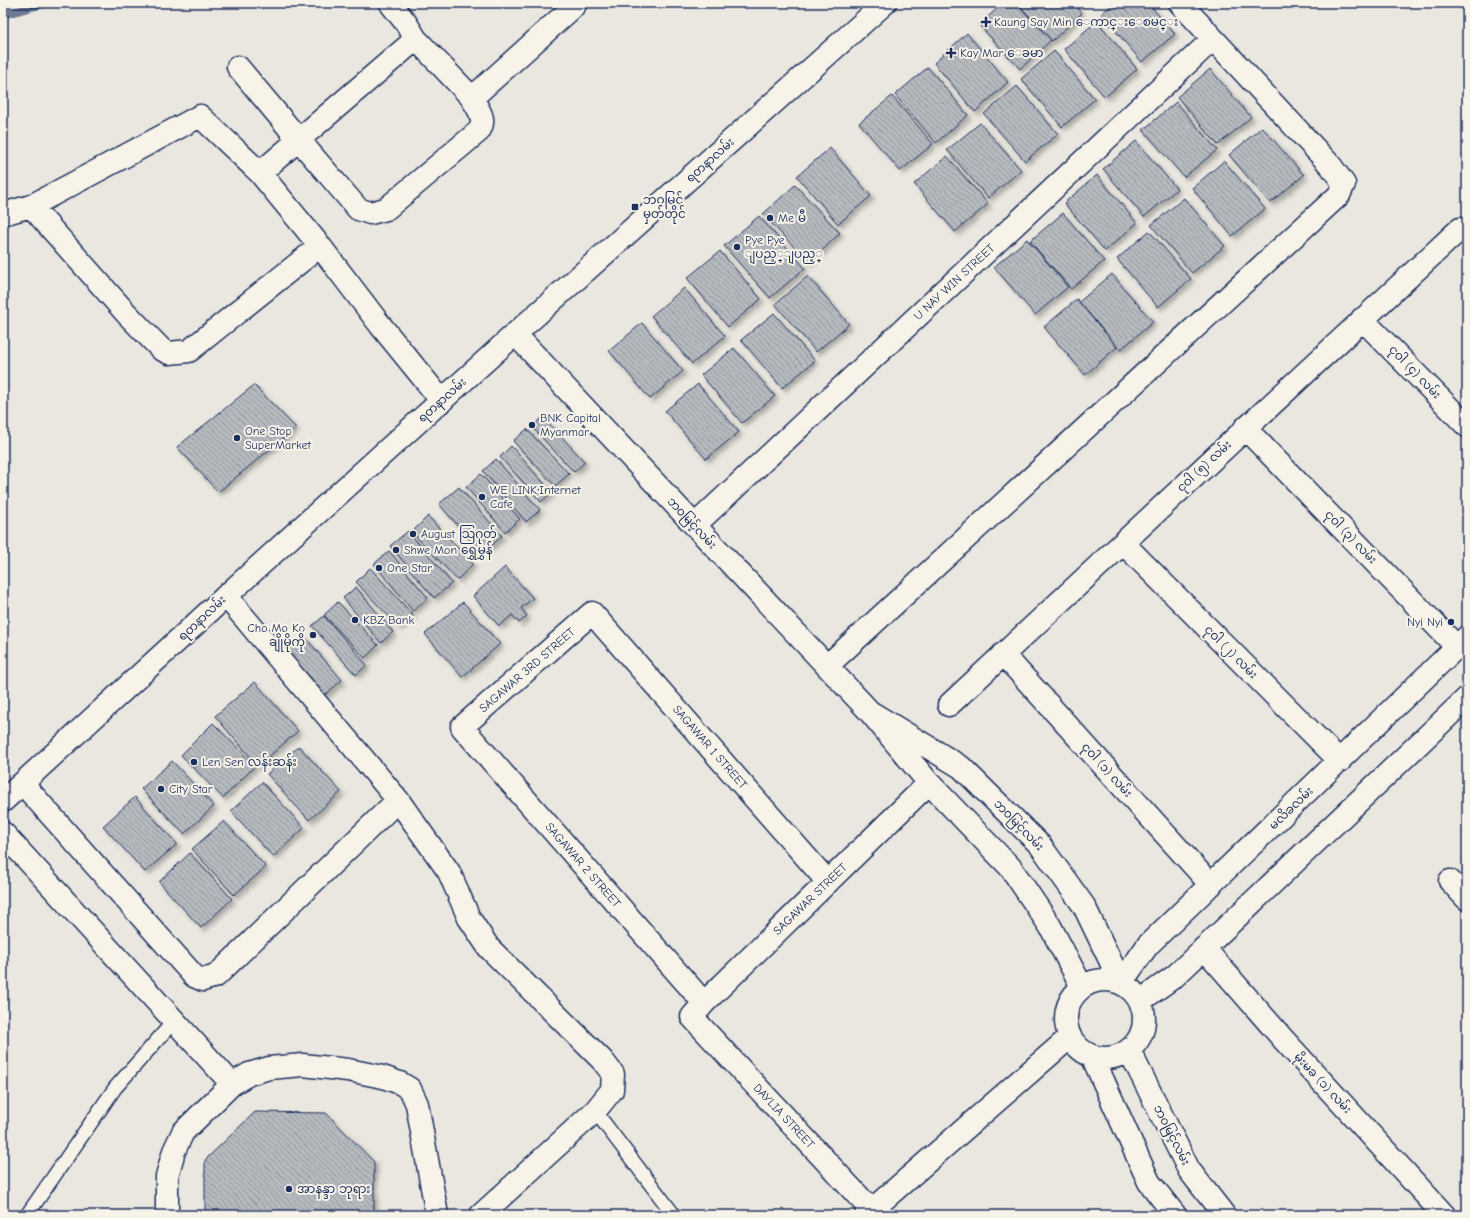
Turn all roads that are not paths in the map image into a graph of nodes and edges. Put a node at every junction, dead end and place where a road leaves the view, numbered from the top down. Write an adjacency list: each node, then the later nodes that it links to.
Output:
1 (392, 3): 5 (street)
2 (576, 3): 8 (street)
3 (886, 3): 16 (street, ရတနာလမ်း)
4 (1180, 3): 6 (street)
5 (416, 39): 8 (street); 9 (street)
6 (1213, 39): 20 (street, U NAY WIN STREET); 26 (street)
7 (238, 67): 9 (street)
8 (472, 98): 9 (street)
9 (298, 140): 10 (street)
10 (260, 173): 11 (street); 14 (street)
11 (31, 206): 12 (street); 14 (street)
12 (3, 214)
13 (1460, 228): 15 (street, ငုဝါ (၅) လမ်း)
14 (320, 246): 17 (street)
15 (1362, 319): 18 (street, ငုဝါ (၄) လမ်း); 19 (street, ငုဝါ (၅) လမ်း)
16 (515, 334): 17 (street, ရတနာလမ်း); 20 (street, ဘ၀မြင့်လမ်း)
17 (442, 401): 22 (street, ရတနာလမ်း)
18 (1467, 426)
19 (1245, 428): 21 (street, ငုဝါ (၅) လမ်း); 24 (street, ငုဝါ (၃) လမ်း)
20 (695, 526): 26 (street, ဘ၀မြင့်လမ်း)
21 (1123, 543): 25 (street, ငုဝါ (၅) လမ်း); 31 (street, ငုဝါ (၂) လမ်း)
22 (226, 596): 33 (street, ရတနာလမ်း); 34 (street)
23 (592, 613): 30 (street, SAGAWAR 3RD STREET); 38 (street, SAGAWAR 1 STREET)
24 (1462, 642): 31 (street, မလိခလမ်း)
25 (1003, 654): 28 (street, ငုဝါ (၅) လမ်း); 39 (street, ငုဝါ (၁) လမ်း)
26 (827, 666): 29 (street, ဘ၀မြင့်လမ်း)
27 (1467, 698): 41 (street)
28 (949, 705)
29 (870, 712): 32 (street, ဘ၀မြင့်လမ်း); 42 (street, ဘ၀မြင့်လမ်း)
30 (462, 727): 45 (street, SAGAWAR 2 STREET)
31 (1340, 761): 39 (street, မလိခလမ်း)
32 (929, 783): 38 (street, SAGAWAR STREET); 43 (street, ဘ၀မြင့်လမ်း)
33 (23, 784): 34 (street); 35 (street, ရတနာလမ်း)
34 (398, 800): 51 (street)
35 (3, 801)
36 (3, 833): 46 (street)
37 (1450, 881): 40 (street)
38 (828, 882): 45 (street, SAGAWAR STREET)
39 (1211, 885): 42 (street, မလိခလမ်း)
40 (1467, 899)
41 (1204, 948): 44 (street); 60 (street, မိုးမခ (၁) လမ်း)
42 (1121, 983): 43 (street); 44 (street)
43 (1082, 987): 47 (street)
44 (1140, 1002): 48 (street)
45 (698, 1010): 52 (street, DAYLIA STREET)
46 (174, 1021): 50 (street); 53 (lane)
47 (1070, 1037): 49 (street); 52 (street)
48 (1129, 1050): 49 (street); 59 (street, ဘ၀မြင့်လမ်း)
49 (1092, 1056): 58 (street)
50 (232, 1084): 54 (street); 55 (street)
51 (595, 1111): 56 (street); 57 (lane)
52 (871, 1213)
53 (27, 1215)
54 (167, 1215)
55 (437, 1215)
56 (481, 1215)
57 (674, 1215)
58 (1175, 1215)
59 (1224, 1215)
60 (1444, 1215)

